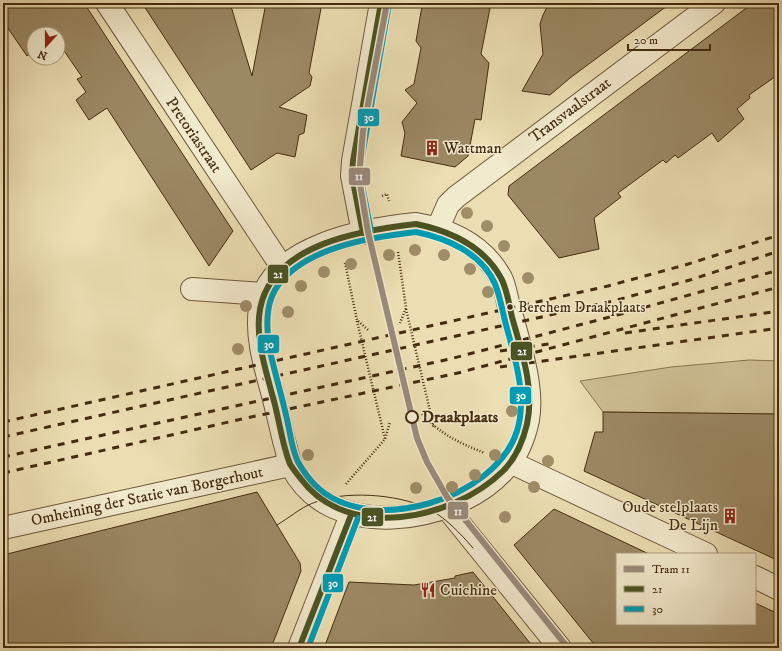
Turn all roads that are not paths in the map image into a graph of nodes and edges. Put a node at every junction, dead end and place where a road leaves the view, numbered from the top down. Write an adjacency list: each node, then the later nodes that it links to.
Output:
1 (107, 3): 6 (street, Pretoriastraat)
2 (381, 3): 5 (street)
3 (714, 3): 4 (street, Transvaalstraat)
4 (438, 228): 5 (street); 9 (street)
5 (363, 233): 6 (street)
6 (282, 267): 8 (street)
7 (192, 290): 8 (street)
8 (264, 294): 10 (street)
9 (510, 462): 11 (street); 14 (street)
10 (290, 465): 12 (street); 13 (street, Omheining der Statie van Borgerhout)
11 (446, 507): 12 (street); 18 (street)
12 (351, 514): 17 (street)
13 (3, 528)
14 (704, 553)
15 (756, 578): 16 (street)
16 (779, 589)
17 (299, 648)
18 (560, 648)

